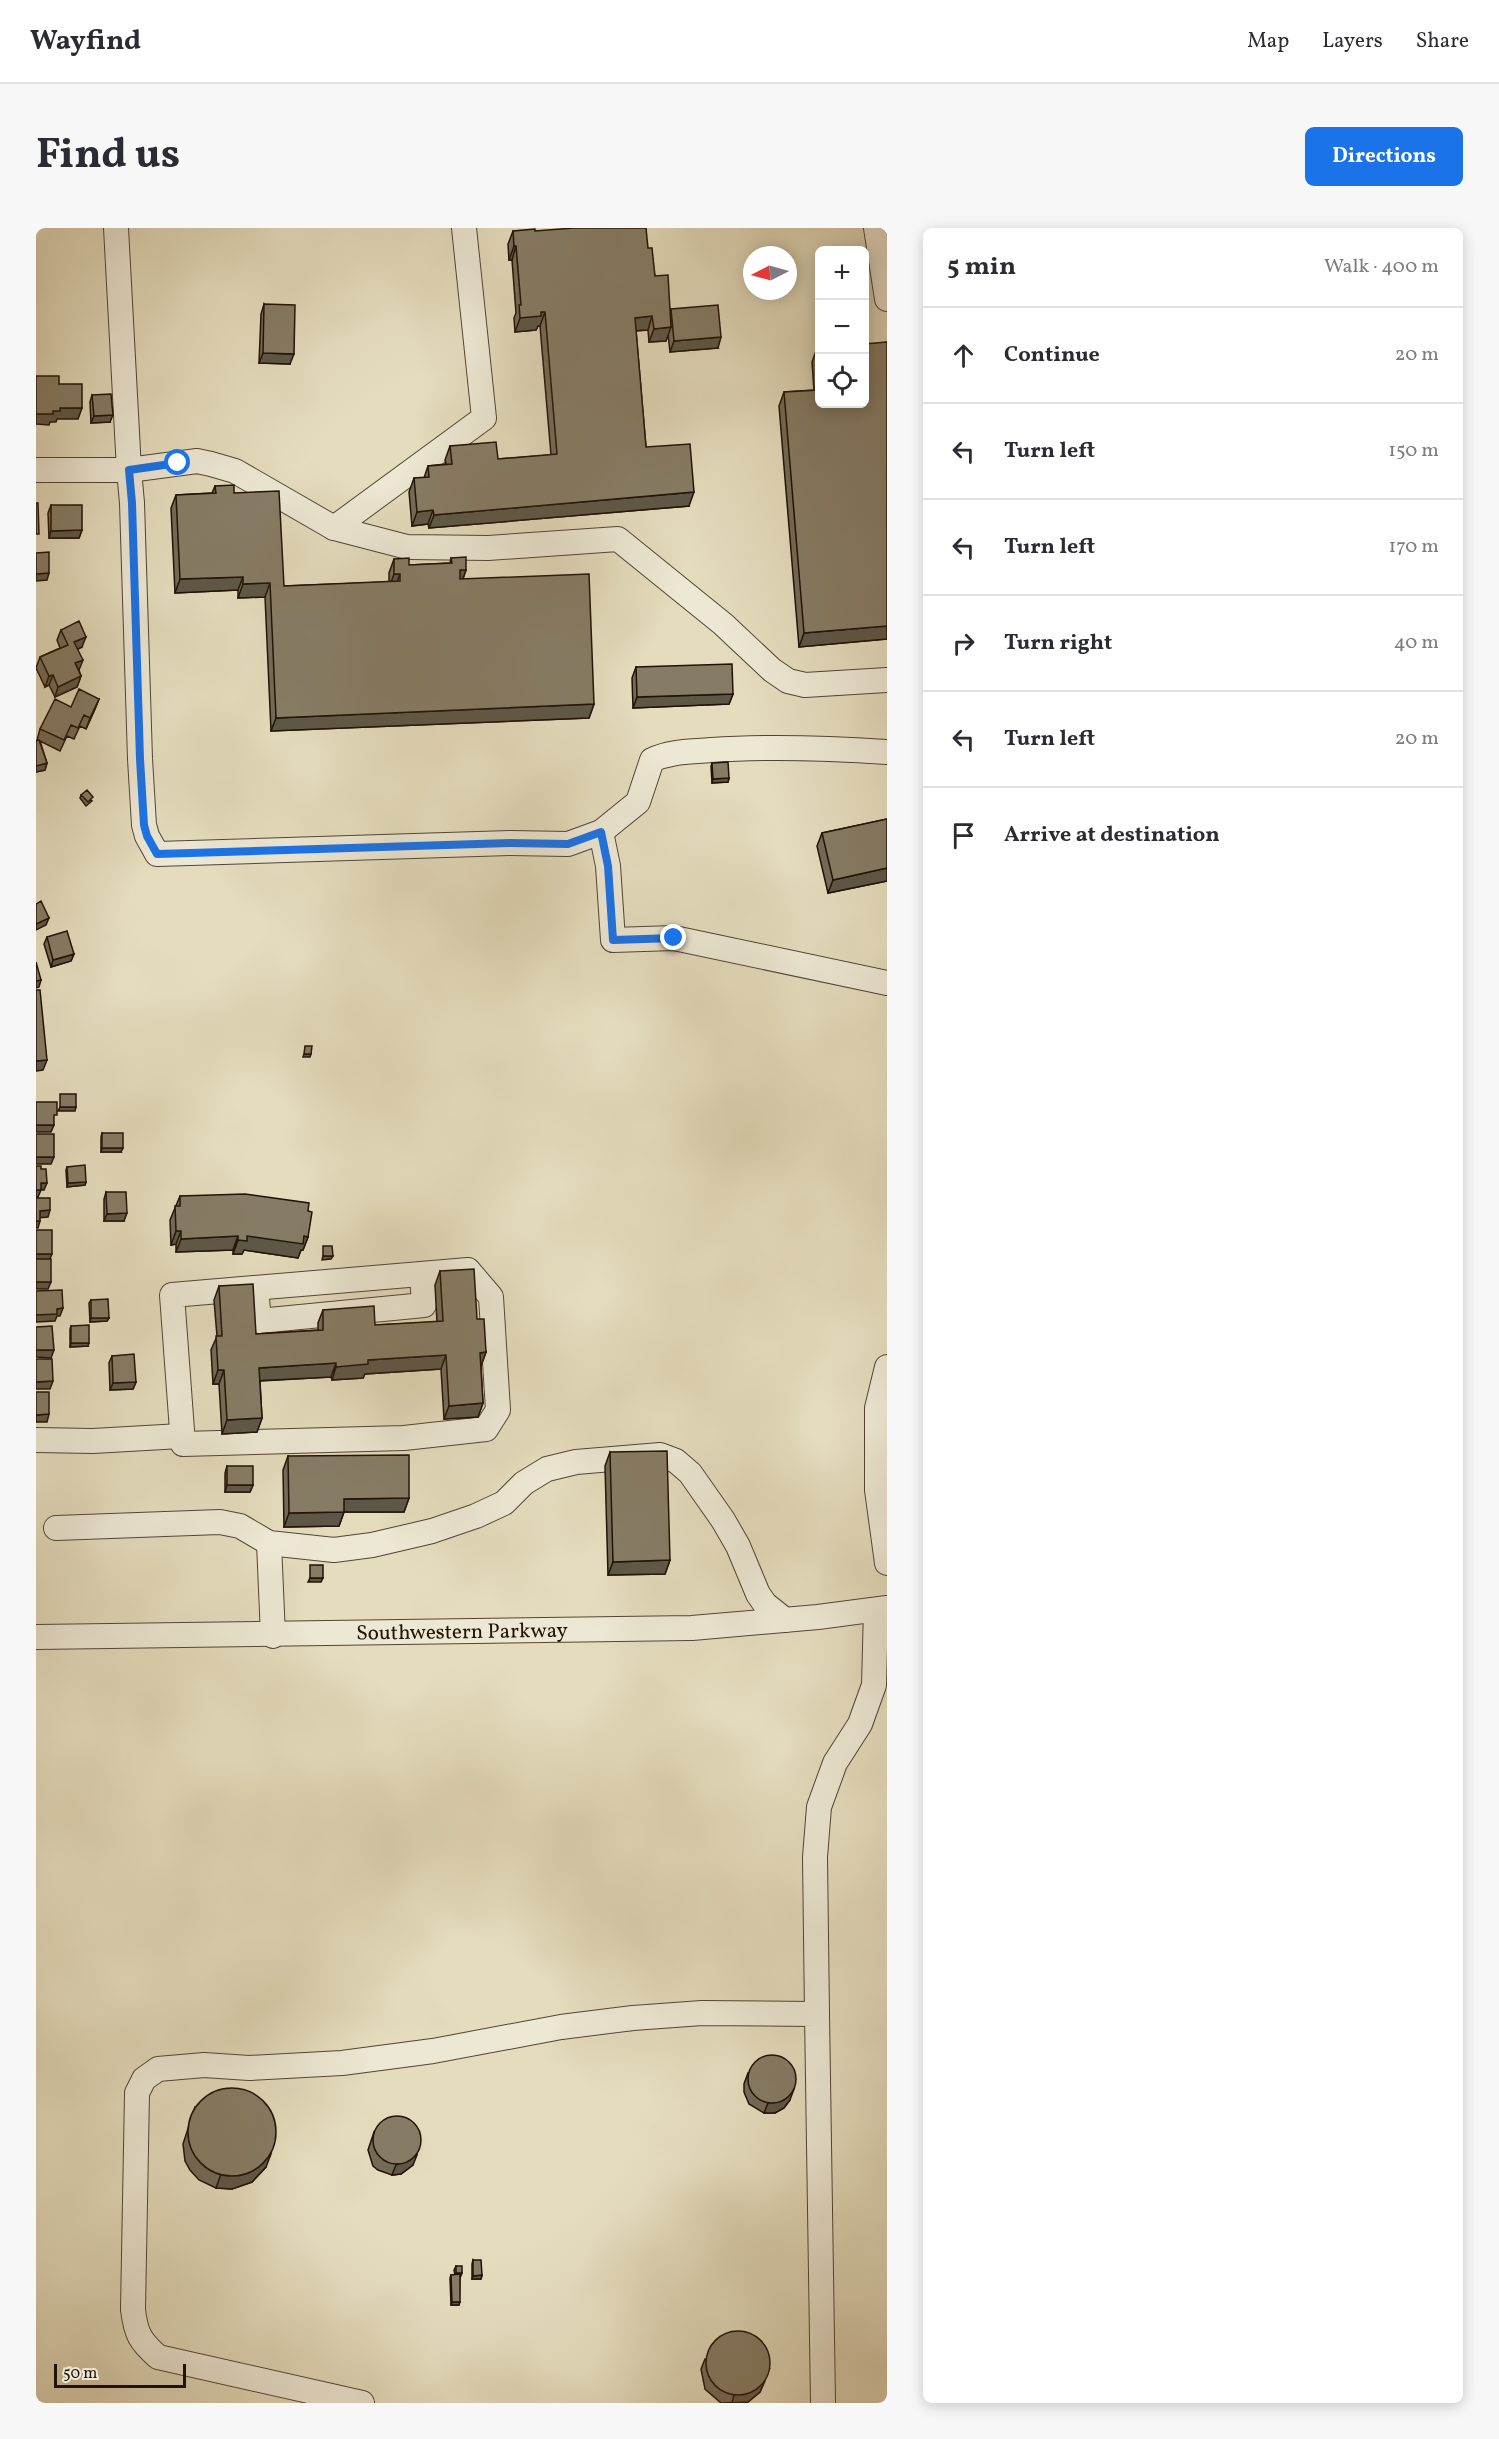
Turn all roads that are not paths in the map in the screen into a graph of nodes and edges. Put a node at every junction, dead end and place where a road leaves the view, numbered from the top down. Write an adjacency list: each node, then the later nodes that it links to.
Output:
1 (116, 228): 6 (street)
2 (464, 228): 7 (street)
3 (876, 228): 4 (street)
4 (887, 299)
5 (36, 470): 6 (street)
6 (129, 470): 7 (street); 10 (street)
7 (334, 528): 8 (street)
8 (887, 680)
9 (887, 752): 10 (street)
10 (601, 832): 11 (street)
11 (887, 983)
12 (422, 1275): 13 (street); 13 (street); 15 (street)
13 (256, 1288): 15 (street)
14 (887, 1367): 19 (street)
15 (181, 1436): 16 (street)
16 (36, 1440)
17 (56, 1528): 18 (street)
18 (269, 1543): 21 (street); 22 (street)
19 (887, 1563)
20 (881, 1609): 21 (street, Southwestern Parkway); 24 (street)
21 (785, 1620): 22 (street, Southwestern Parkway)
22 (273, 1635): 23 (street, Southwestern Parkway)
23 (36, 1637)
24 (817, 2014): 25 (street); 26 (street)
25 (362, 2403)
26 (823, 2403)

